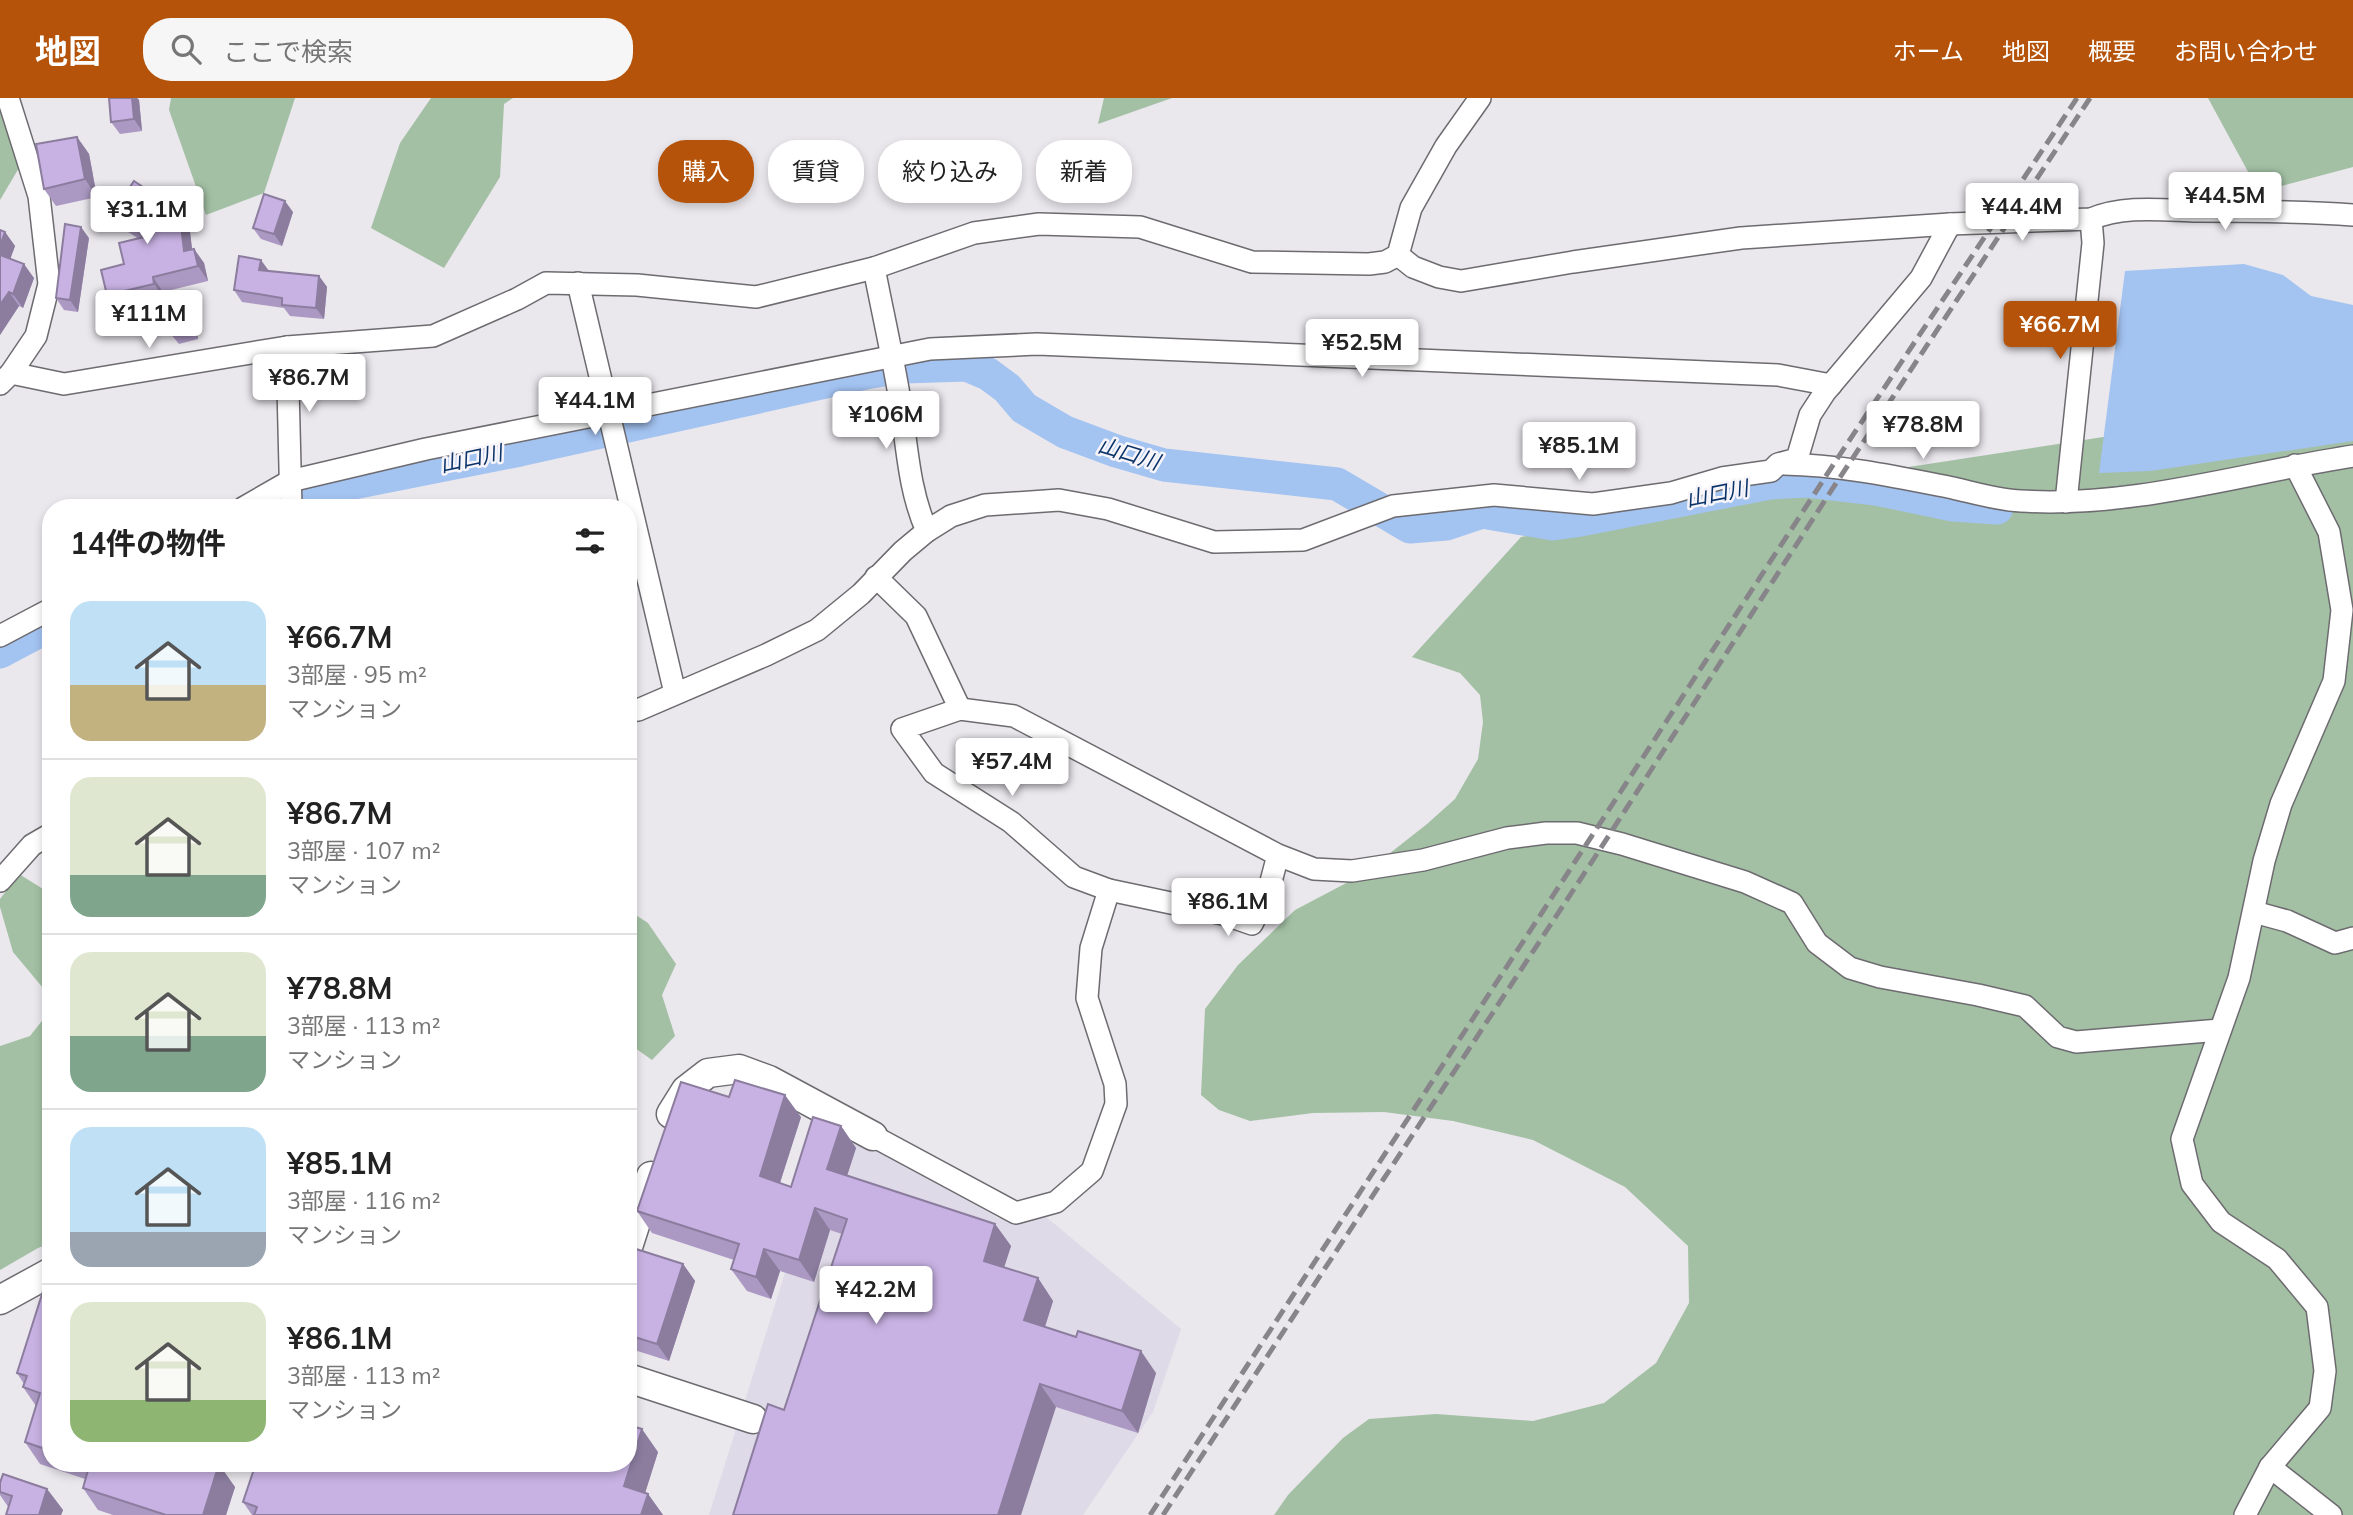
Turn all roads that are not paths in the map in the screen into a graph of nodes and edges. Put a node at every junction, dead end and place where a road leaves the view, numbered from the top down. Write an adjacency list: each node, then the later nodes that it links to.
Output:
1 (8, 98): 11 (street)
2 (1480, 98): 6 (street)
3 (2353, 215): 4 (street)
4 (2091, 219): 5 (street); 21 (street)
5 (1951, 224): 6 (street); 12 (street)
6 (1398, 255): 7 (street)
7 (874, 268): 8 (street); 10 (street)
8 (578, 283): 9 (street); 13 (street)
9 (287, 347): 11 (street); 17 (street)
10 (891, 356): 12 (street); 13 (street); 23 (street)
11 (6, 378)
12 (1831, 385): 15 (street)
13 (610, 412): 17 (street); 20 (street)
14 (2353, 456): 16 (street)
15 (1778, 464): 21 (street); 23 (street)
16 (2295, 465): 21 (street); 34 (street)
17 (290, 481): 18 (street); 19 (street)
18 (259, 499)
19 (291, 499)
20 (630, 499)
21 (2066, 502)
22 (637, 527): 27 (street)
23 (928, 531): 24 (street)
24 (876, 578): 27 (street); 28 (street)
25 (42, 614): 26 (street)
26 (0, 636)
27 (676, 693): 29 (street)
28 (960, 709): 31 (street); 33 (street)
29 (637, 710)
30 (42, 840): 32 (street)
31 (1278, 855): 33 (street); 36 (street)
32 (0, 881)
33 (1109, 890): 37 (street)
34 (2254, 912): 35 (street); 36 (street)
35 (2353, 938)
36 (2220, 1030): 43 (street)
37 (873, 1136): 38 (street)
38 (637, 1218)
39 (42, 1277): 40 (street)
40 (0, 1300)
41 (637, 1381): 42 (street)
42 (753, 1419)
43 (2270, 1467): 44 (street); 45 (street)
44 (2245, 1515)
45 (2331, 1515)

